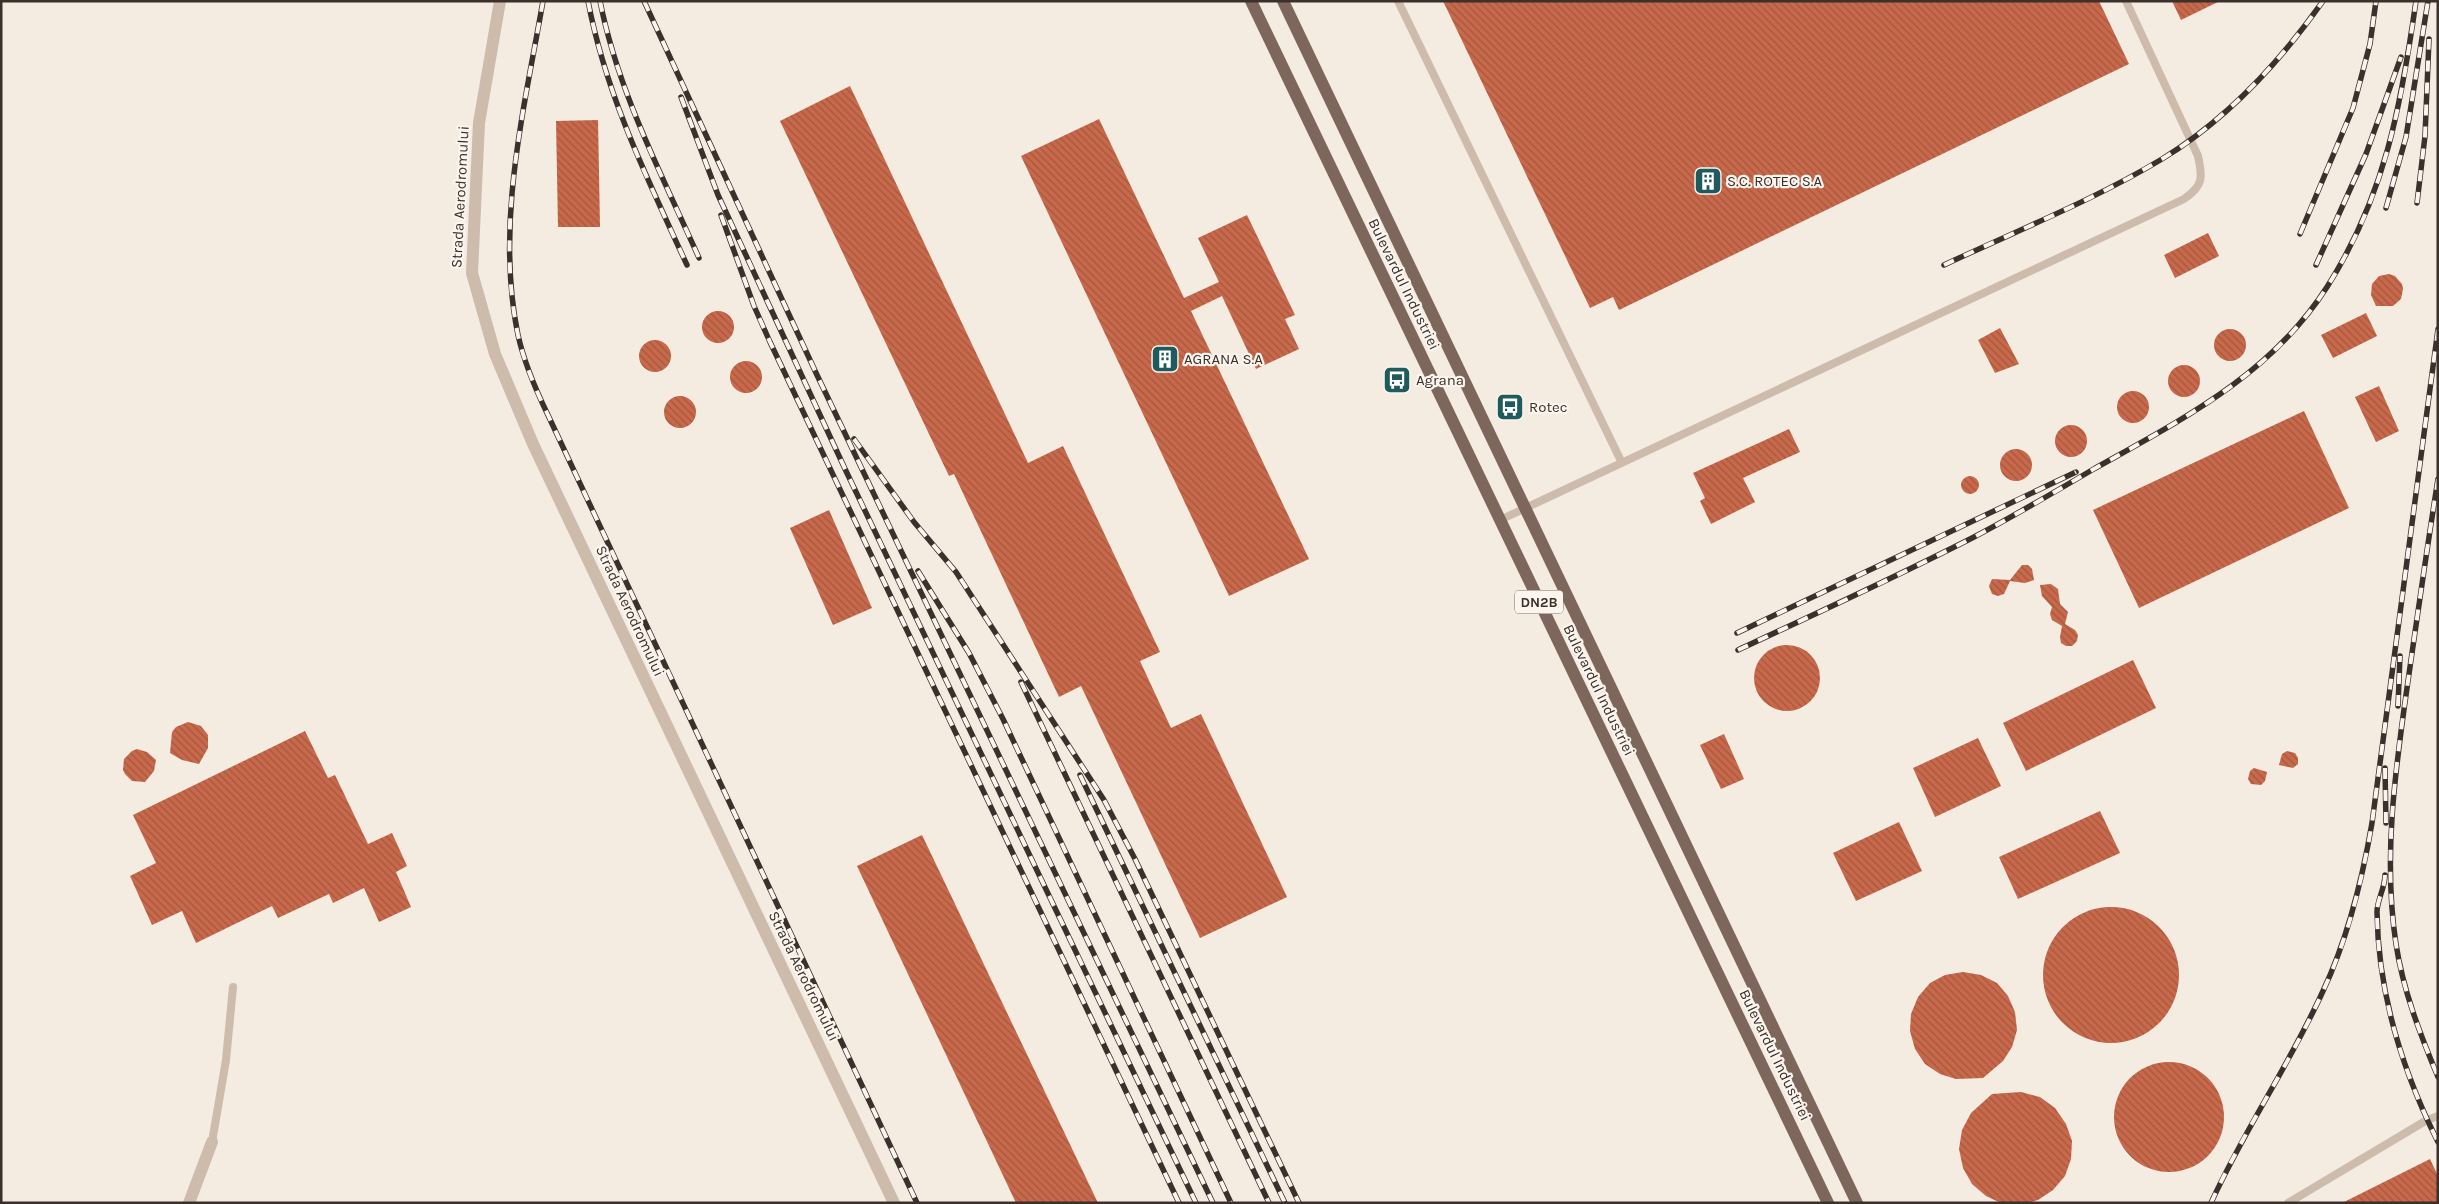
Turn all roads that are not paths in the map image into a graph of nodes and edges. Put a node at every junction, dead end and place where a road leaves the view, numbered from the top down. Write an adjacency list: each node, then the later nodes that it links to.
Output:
1 (500, 1): 13 (street, Strada Aerodromului)
2 (1250, 1): 8 (main road, Bulevardul Industriei / DN2B)
3 (1283, 1): 7 (main road, Bulevardul Industriei / DN2B)
4 (1398, 1): 6 (lane)
5 (2126, 1): 6 (lane)
6 (1622, 463): 7 (lane)
7 (1524, 509): 8 (lane); 15 (main road, Bulevardul Industriei / DN2B)
8 (1500, 520): 14 (main road, Bulevardul Industriei / DN2B)
9 (233, 986): 11 (lane)
10 (2438, 1116): 16 (lane)
11 (212, 1142): 12 (street)
12 (190, 1203)
13 (894, 1203)
14 (1828, 1203)
15 (1857, 1203)
16 (2288, 1203)

